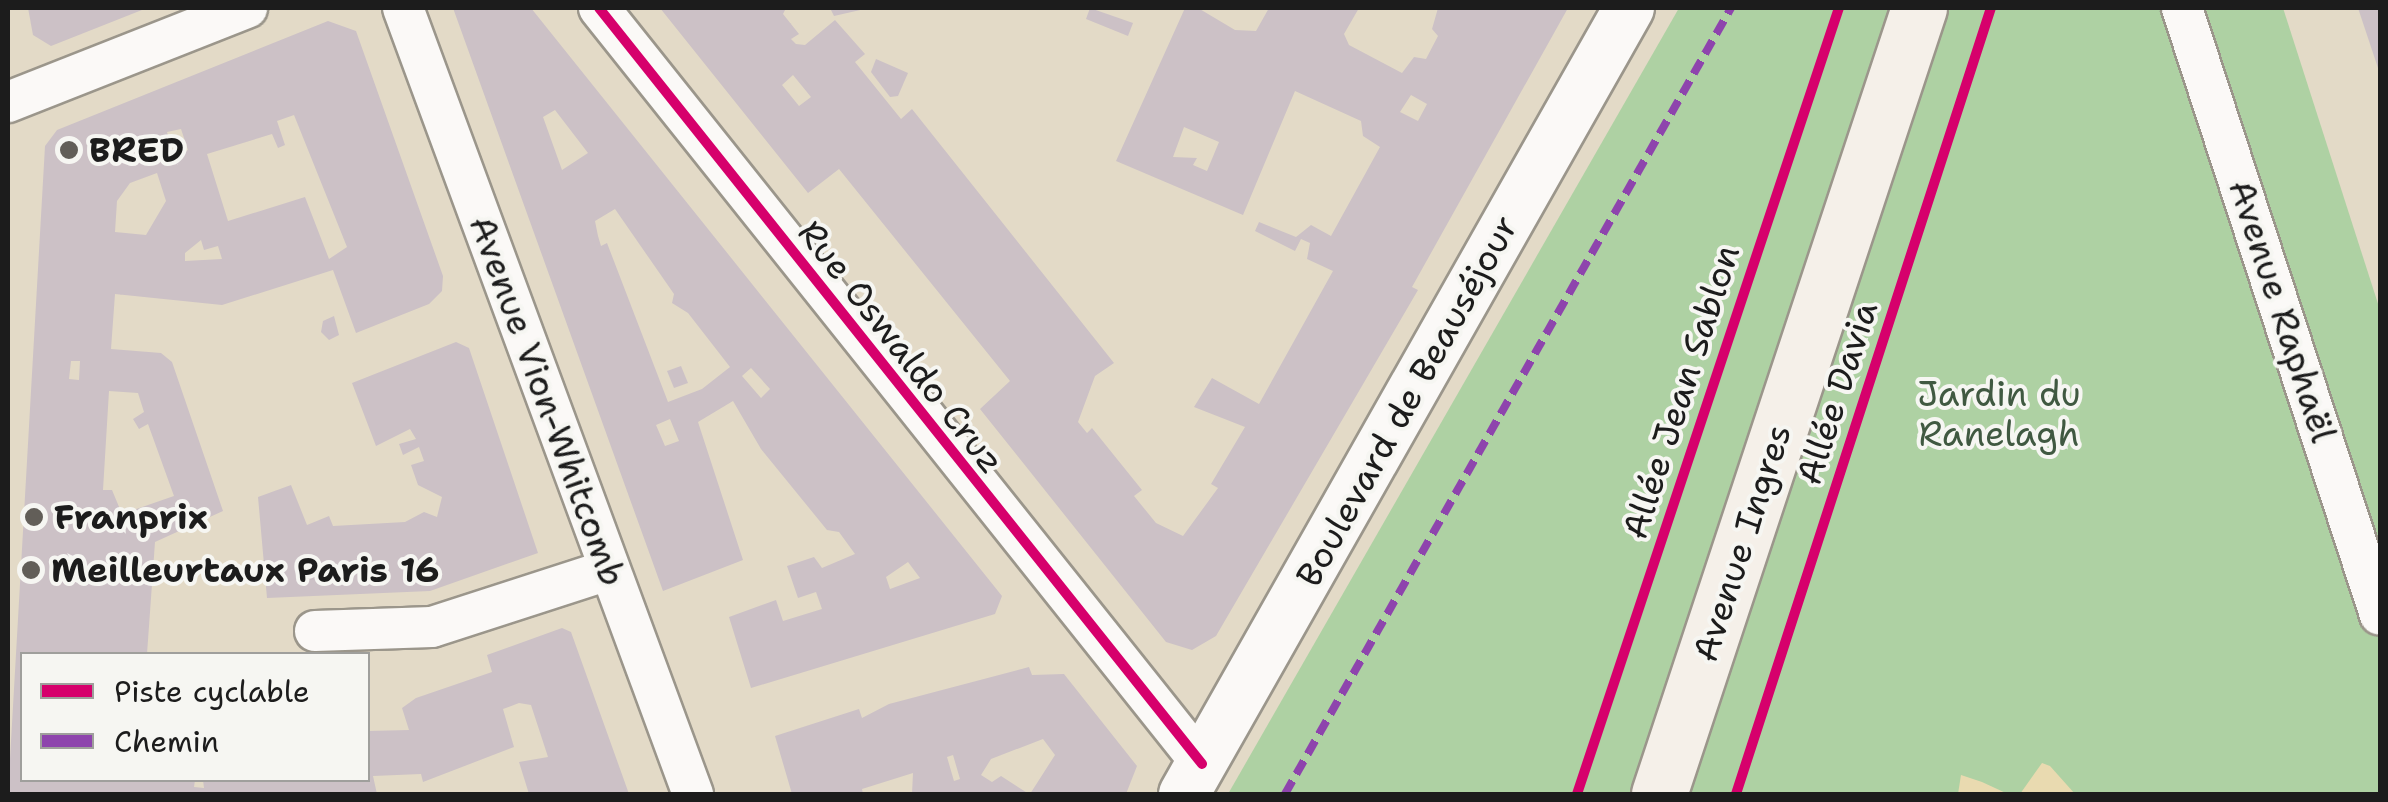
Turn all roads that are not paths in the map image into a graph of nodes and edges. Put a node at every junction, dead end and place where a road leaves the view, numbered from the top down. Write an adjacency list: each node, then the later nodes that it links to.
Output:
1 (247, 8): 7 (street)
2 (403, 8): 8 (street, Avenue Vion-Whitcomb)
3 (599, 8): 11 (street, Rue Oswaldo Cruz)
4 (1629, 8): 11 (street, Boulevard de Beauséjour)
5 (1919, 8): 13 (main road, Avenue Ingres)
6 (2182, 8): 9 (street, Avenue Raphaël)
7 (8, 102)
8 (609, 570): 10 (street); 12 (street, Avenue Vion-Whitcomb)
9 (2380, 615)
10 (315, 630)
11 (1193, 779)
12 (693, 794)
13 (1660, 794)

